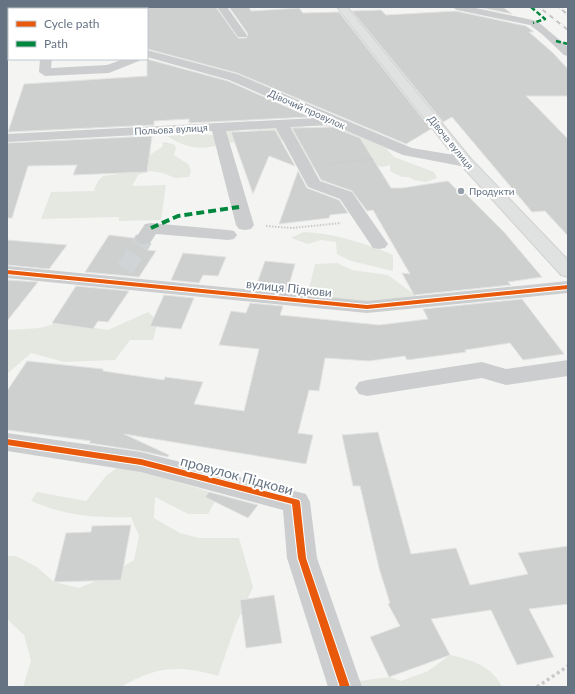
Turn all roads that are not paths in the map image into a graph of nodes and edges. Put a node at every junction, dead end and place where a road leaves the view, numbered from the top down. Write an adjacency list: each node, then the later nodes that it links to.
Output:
1 (222, 7): 4 (street)
2 (342, 7): 13 (main road, Дівоча вулиця)
3 (457, 7): 5 (street)
4 (242, 35)
5 (568, 53)
6 (148, 54): 9 (street, Дівочий провулок)
7 (46, 60): 8 (street)
8 (132, 60)
9 (335, 121): 10 (street, Польова вулиця); 13 (street, Дівочий провулок)
10 (282, 124): 11 (street, Польова вулиця); 17 (street)
11 (218, 127): 12 (street, Польова вулиця); 14 (street)
12 (7, 138)
13 (466, 162): 18 (main road, Дівоча вулиця)
14 (245, 225)
15 (228, 235): 16 (street)
16 (144, 239)
17 (379, 244)
18 (568, 271)
19 (7, 272): 20 (street, вулиця Підкови)
20 (568, 287)
21 (568, 368): 22 (street)
22 (367, 388)
23 (7, 442): 24 (street, провулок Підкови)
24 (345, 687)

